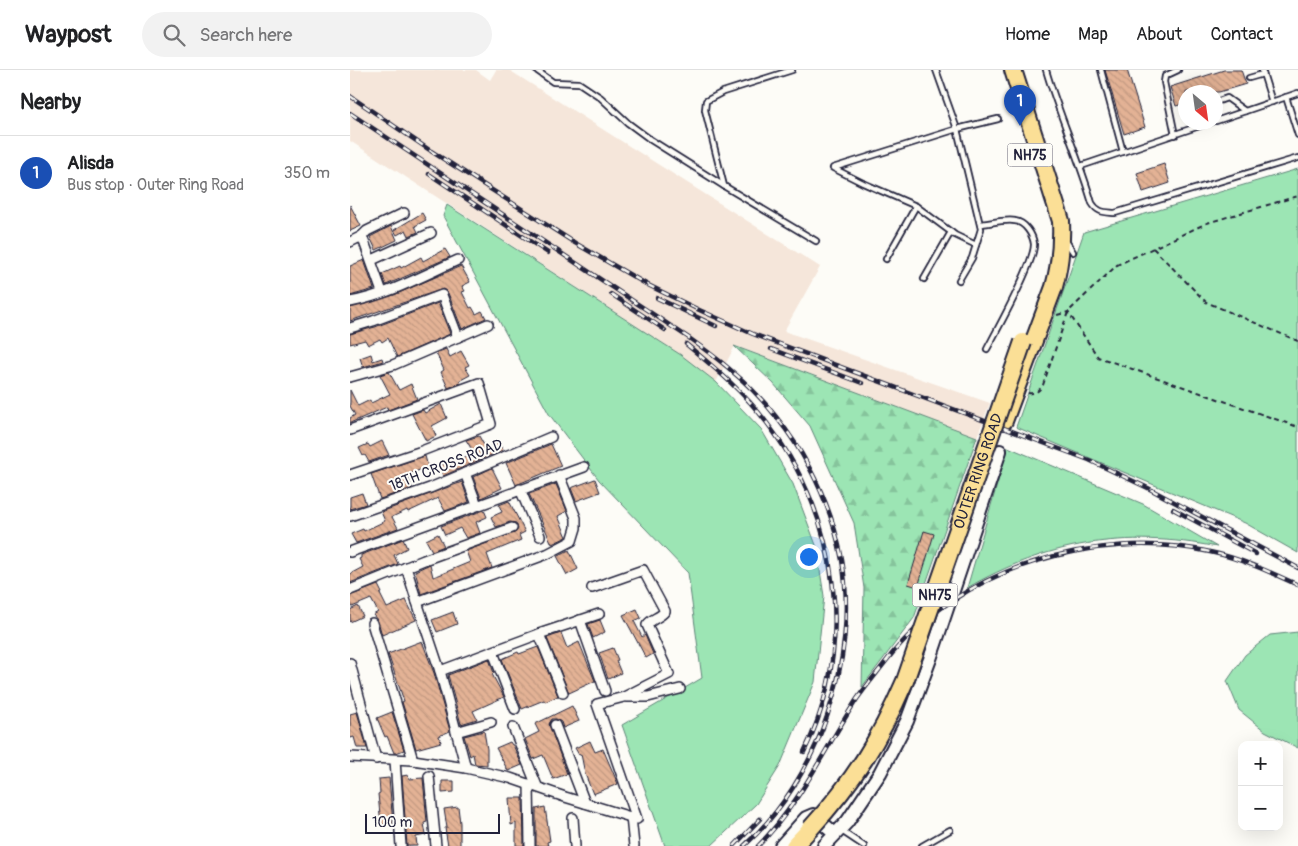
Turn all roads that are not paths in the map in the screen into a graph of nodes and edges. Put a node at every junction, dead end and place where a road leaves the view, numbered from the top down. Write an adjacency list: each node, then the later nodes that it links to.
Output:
1 (536, 70): 25 (lane)
2 (792, 70): 25 (lane)
3 (936, 70): 18 (lane)
4 (1001, 70): 47 (highway, OUTER RING ROAD / NH75)
5 (1012, 70): 31 (highway, OUTER RING ROAD / NH75)
6 (1046, 70): 24 (lane)
7 (1101, 70): 22 (lane)
8 (1178, 70): 20 (lane)
9 (1263, 72): 10 (lane); 14 (lane)
10 (1249, 78)
11 (1298, 93): 12 (lane)
12 (1286, 97): 14 (lane); 21 (lane)
13 (1223, 99): 15 (lane)
14 (1272, 102): 15 (lane)
15 (1245, 111): 17 (lane)
16 (998, 119): 18 (lane)
17 (1223, 119)
18 (957, 130): 26 (lane); 28 (lane)
19 (1189, 130): 20 (lane)
20 (1175, 134): 22 (lane)
21 (1298, 134)
22 (1123, 152): 24 (lane)
23 (1298, 158): 24 (lane)
24 (1081, 166)
25 (724, 186): 34 (lane)
26 (916, 206): 29 (lane); 37 (lane)
27 (404, 213): 32 (street)
28 (981, 224): 35 (lane); 48 (lane)
29 (951, 232): 35 (lane); 40 (lane)
30 (431, 233): 38 (street)
31 (1062, 233): 36 (lane); 47 (highway, OUTER RING ROAD / NH75)
32 (362, 236): 33 (street); 38 (street)
33 (351, 240)
34 (816, 241)
35 (976, 245): 41 (lane)
36 (1073, 252)
37 (886, 259)
38 (372, 260): 42 (street)
39 (458, 260): 42 (street)
40 (924, 279)
41 (959, 280)
42 (382, 292): 43 (street)
43 (350, 302)
44 (488, 324): 46 (street)
45 (350, 328): 46 (street)
46 (458, 338): 49 (street)
47 (1027, 343): 95 (highway, OUTER RING ROAD / NH75, bridge)
48 (987, 349)
49 (350, 377)
50 (350, 430): 55 (street)
51 (551, 437): 54 (street, 18TH CROSS ROAD)
52 (1000, 451): 94 (street)
53 (584, 467): 56 (street)
54 (465, 472): 58 (street); 59 (street, 18TH CROSS ROAD)
55 (350, 475)
56 (559, 475): 57 (street); 66 (street)
57 (520, 490): 58 (street); 61 (street)
58 (477, 505): 62 (street)
59 (350, 516)
60 (512, 528): 63 (street)
61 (540, 536)
62 (350, 552)
63 (406, 567): 65 (street); 66 (street)
64 (592, 588): 77 (street)
65 (350, 590)
66 (417, 602): 73 (street)
67 (599, 614): 68 (street)
68 (580, 620): 70 (street); 75 (street)
69 (372, 624): 86 (street)
70 (539, 634): 71 (street); 76 (street)
71 (493, 652): 73 (street); 78 (street)
72 (350, 663): 84 (street)
73 (440, 671): 82 (street)
74 (680, 689): 77 (street)
75 (606, 691)
76 (563, 693)
77 (624, 697): 91 (street)
78 (515, 709)
79 (491, 722): 82 (street)
80 (555, 725): 90 (street)
81 (513, 727): 89 (street)
82 (456, 732): 87 (street)
83 (350, 757): 84 (street)
84 (376, 759): 85 (street)
85 (395, 760): 86 (street); 96 (street)
86 (413, 760): 87 (street)
87 (466, 768): 89 (street)
88 (429, 776): 97 (street)
89 (533, 785): 90 (street); 98 (street)
90 (586, 803): 91 (street)
91 (631, 817): 100 (street)
92 (573, 818): 99 (street)
93 (950, 830): 105 (lane)
94 (837, 832): 95 (street); 101 (street); 104 (lane)
95 (816, 836): 102 (highway, OUTER RING ROAD / NH75); 103 (highway, OUTER RING ROAD / NH75)
96 (401, 846)
97 (436, 846)
98 (530, 846)
99 (575, 846)
100 (634, 846)
101 (781, 846)
102 (794, 846)
103 (803, 846)
104 (864, 846)
105 (922, 846)

